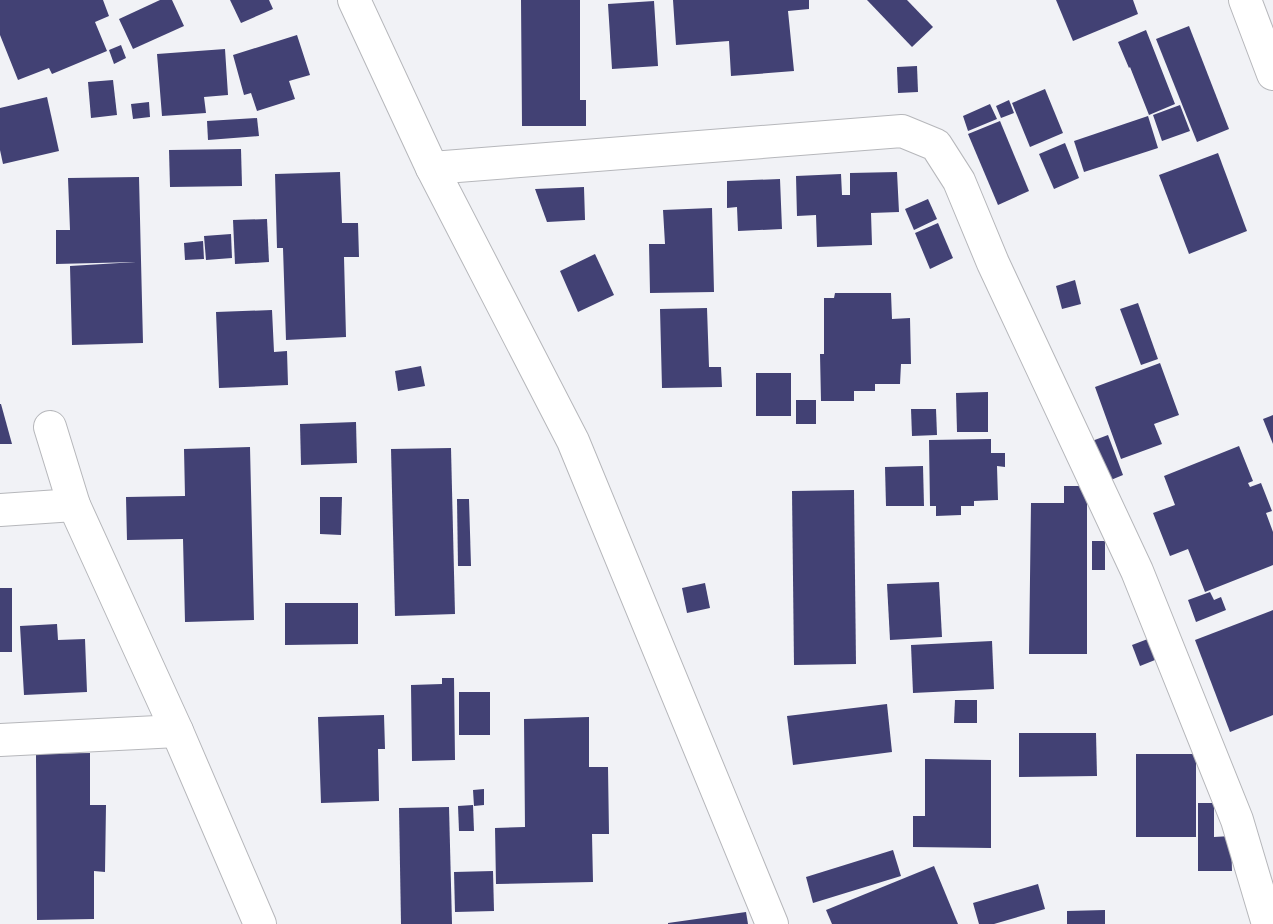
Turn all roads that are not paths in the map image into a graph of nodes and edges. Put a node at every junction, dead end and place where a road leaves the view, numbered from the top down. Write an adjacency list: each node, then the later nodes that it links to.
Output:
1 (354, 0): 4 (street)
2 (1245, 0): 3 (street)
3 (1273, 74)
4 (432, 168): 11 (street); 12 (street)
5 (50, 427): 6 (street)
6 (74, 505): 7 (street); 8 (street)
7 (0, 510)
8 (177, 731): 9 (street); 10 (street)
9 (0, 740)
10 (261, 924)
11 (772, 924)
12 (1268, 924)

